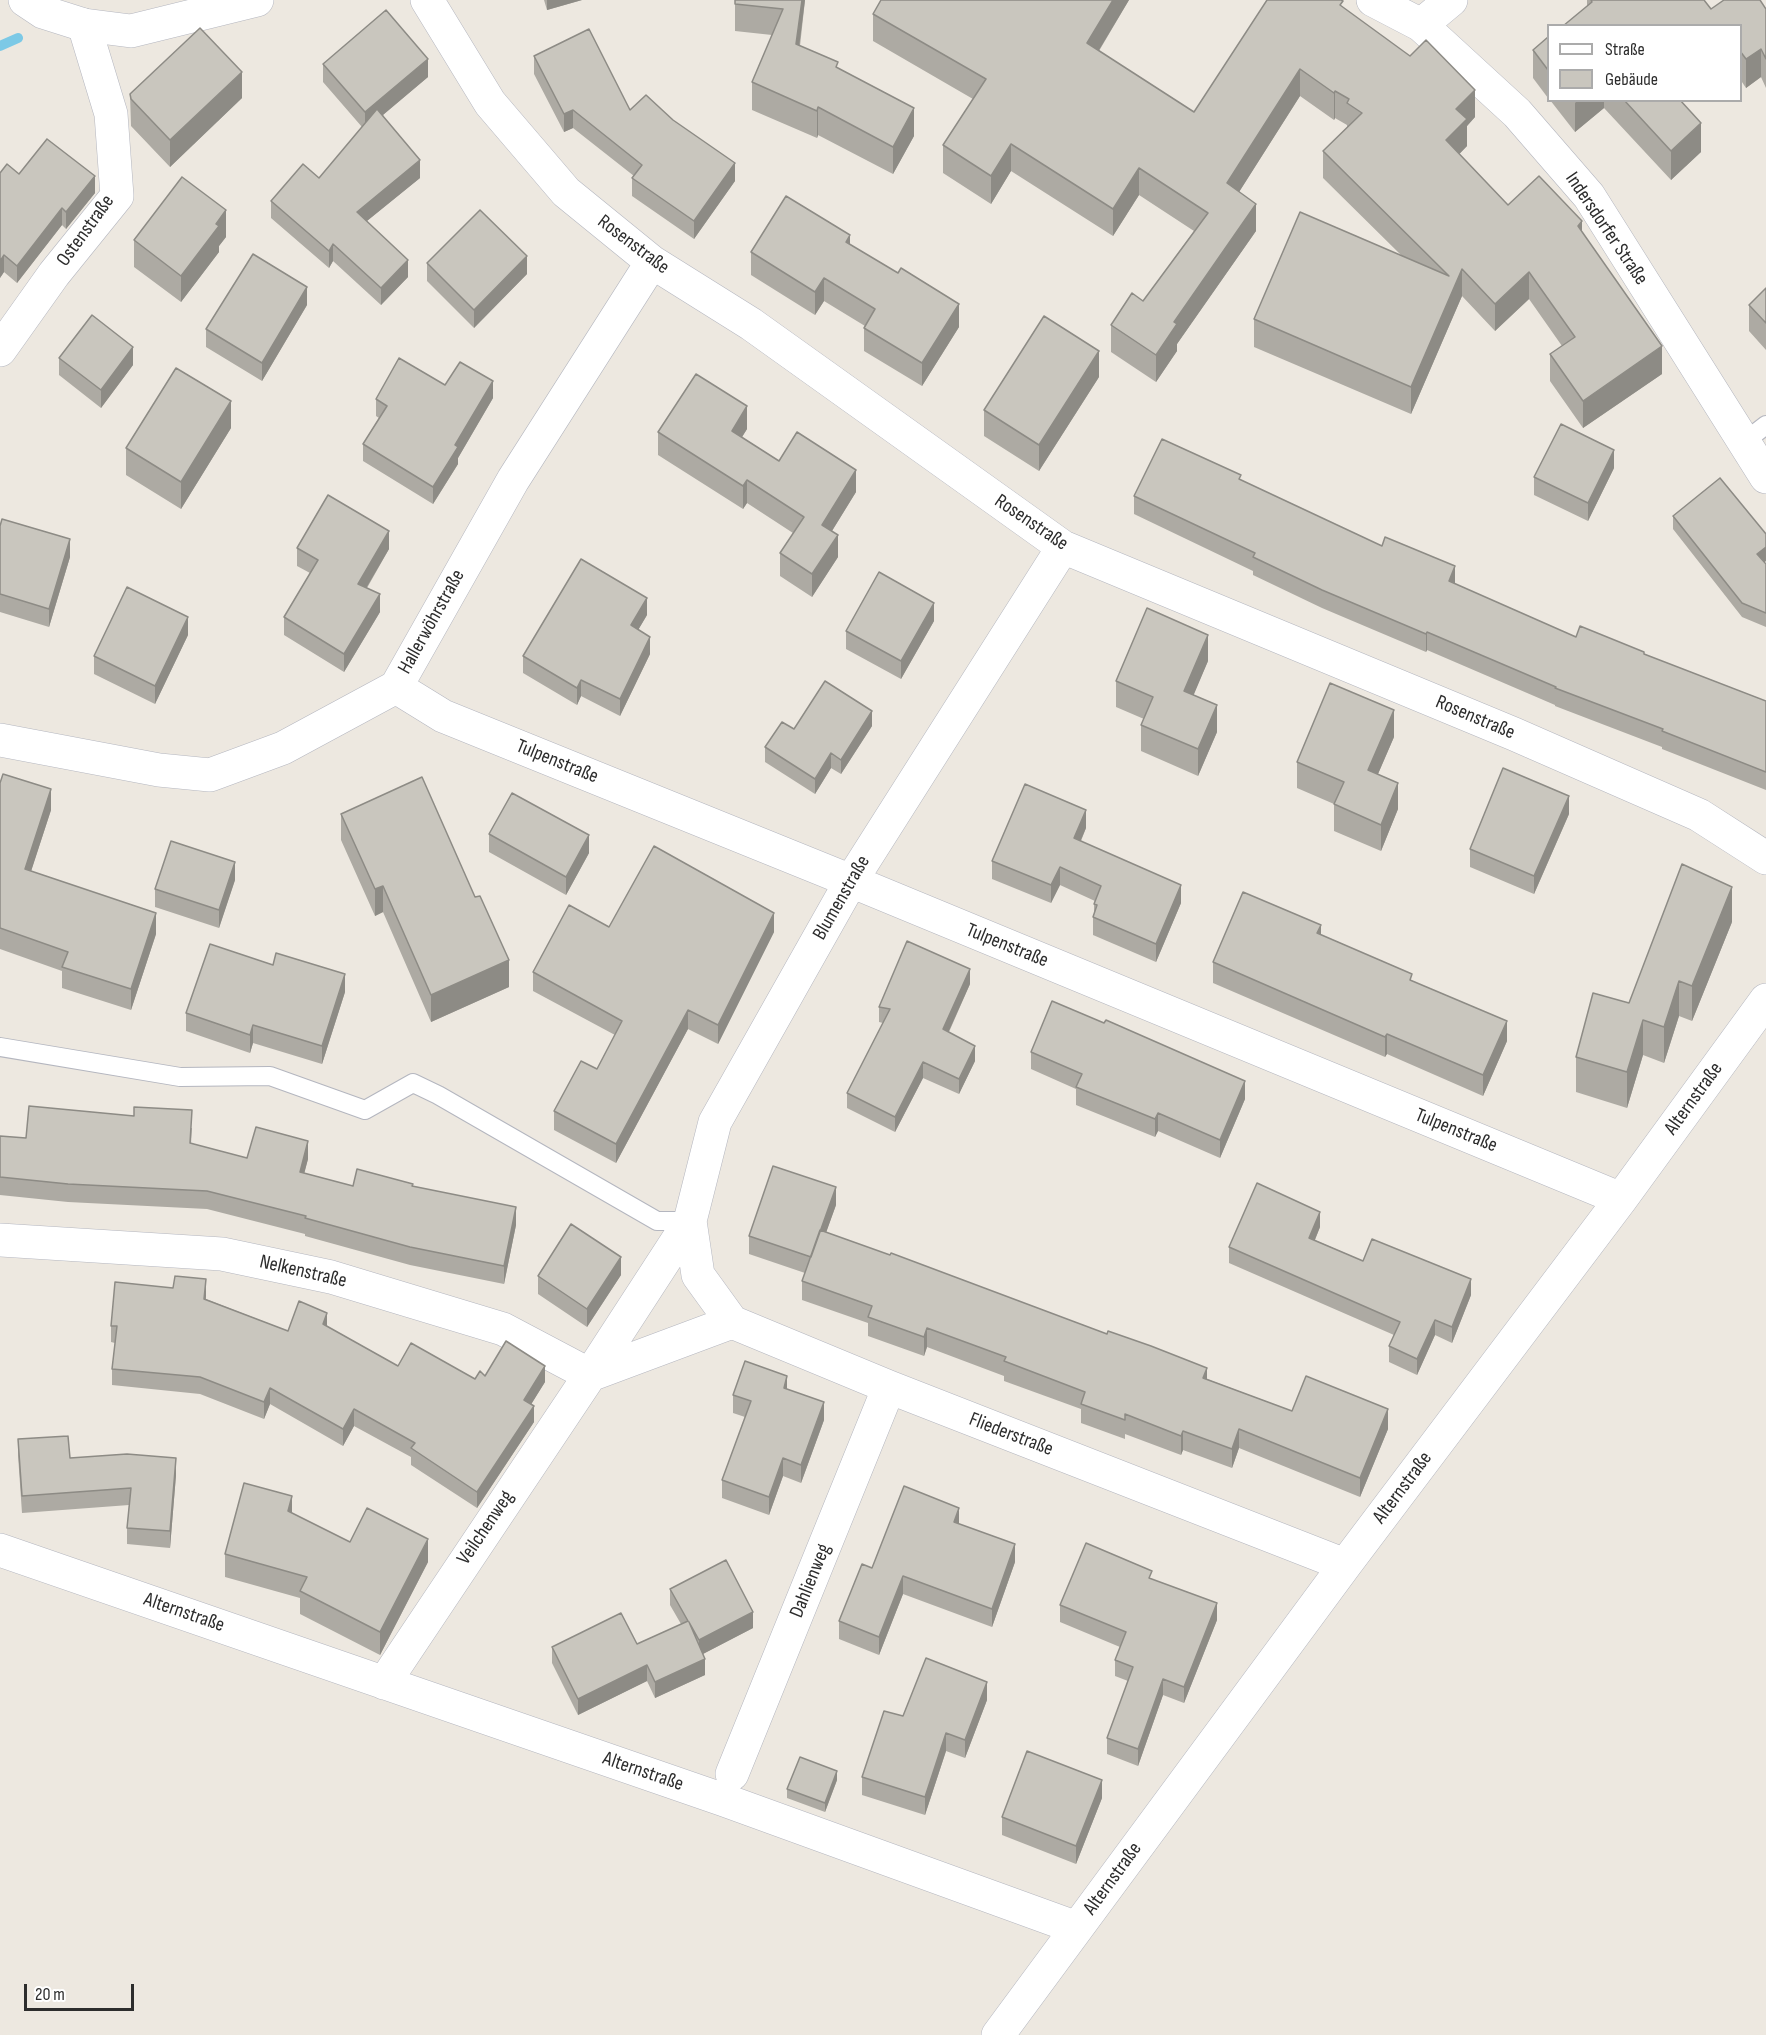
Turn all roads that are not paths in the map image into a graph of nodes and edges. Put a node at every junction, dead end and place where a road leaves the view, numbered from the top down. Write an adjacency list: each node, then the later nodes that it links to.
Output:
1 (26, 0): 7 (street)
2 (257, 0): 7 (street)
3 (427, 0): 8 (street, Rosenstraße)
4 (1373, 0): 6 (street, Indersdorfer Straße)
5 (1451, 0): 6 (street)
6 (1421, 25): 10 (street, Indersdorfer Straße)
7 (84, 26): 9 (street, Ostenstraße)
8 (652, 262): 12 (street, Rosenstraße); 13 (street, Hallerwöhrstraße)
9 (0, 350)
10 (1755, 433): 11 (street, Indersdorfer Straße)
11 (1766, 477)
12 (1063, 547): 15 (street, Rosenstraße); 16 (street, Blumenstraße)
13 (396, 687): 14 (street, Hallerwöhrstraße); 16 (street, Tulpenstraße)
14 (0, 740)
15 (1766, 858)
16 (851, 881): 19 (street, Tulpenstraße); 20 (street, Blumenstraße)
17 (1766, 1000): 19 (street, Alternstraße)
18 (0, 1047): 20 (lane)
19 (1621, 1199): 26 (street, Alternstraße)
20 (690, 1221): 22 (street, Blumenstraße); 23 (street, Veilchenweg)
21 (0, 1240): 23 (street, Nelkenstraße)
22 (732, 1322): 23 (street); 24 (street, Fliederstraße)
23 (590, 1375): 27 (street, Veilchenweg)
24 (889, 1387): 26 (street, Fliederstraße); 28 (street, Dahlienweg)
25 (0, 1550): 27 (street, Alternstraße)
26 (1346, 1564): 29 (street, Alternstraße)
27 (384, 1683): 29 (street, Alternstraße)
28 (732, 1774)
29 (1077, 1928): 30 (street)
30 (998, 2035)

